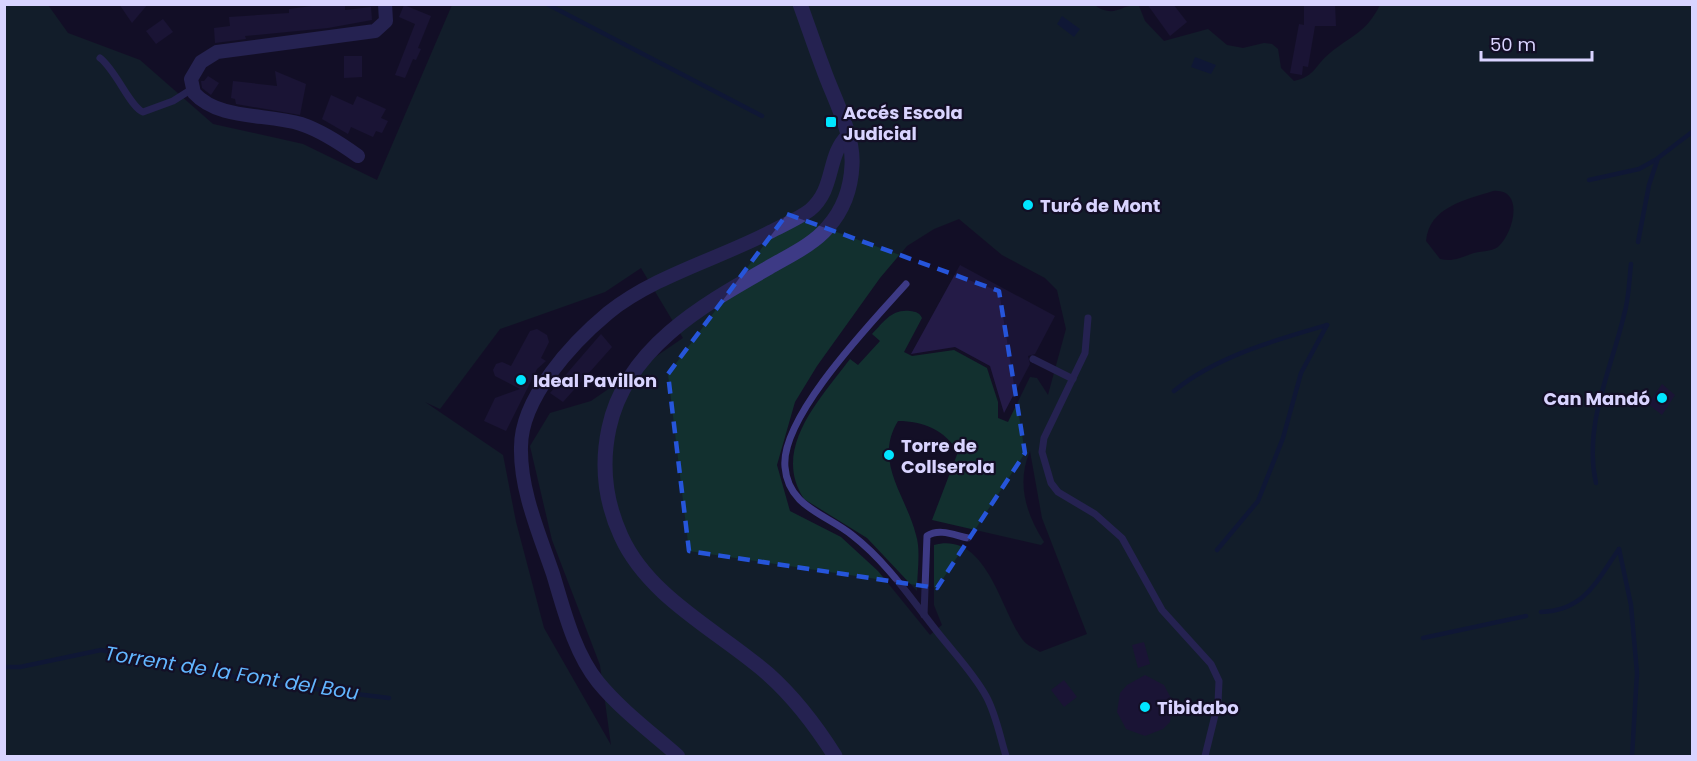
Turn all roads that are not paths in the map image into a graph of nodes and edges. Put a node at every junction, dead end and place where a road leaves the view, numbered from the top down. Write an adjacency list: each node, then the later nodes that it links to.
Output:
1 (385, 4): 4 (street)
2 (800, 4): 5 (street)
3 (100, 58): 4 (lane)
4 (192, 89): 6 (street)
5 (848, 135): 13 (street); 14 (street)
6 (358, 156)
7 (906, 284): 12 (lane)
8 (1088, 318): 10 (lane)
9 (1033, 359): 10 (lane)
10 (1073, 379): 16 (lane)
11 (968, 538): 12 (lane)
12 (924, 615): 15 (lane)
13 (678, 756)
14 (835, 756)
15 (1006, 756)
16 (1205, 756)

